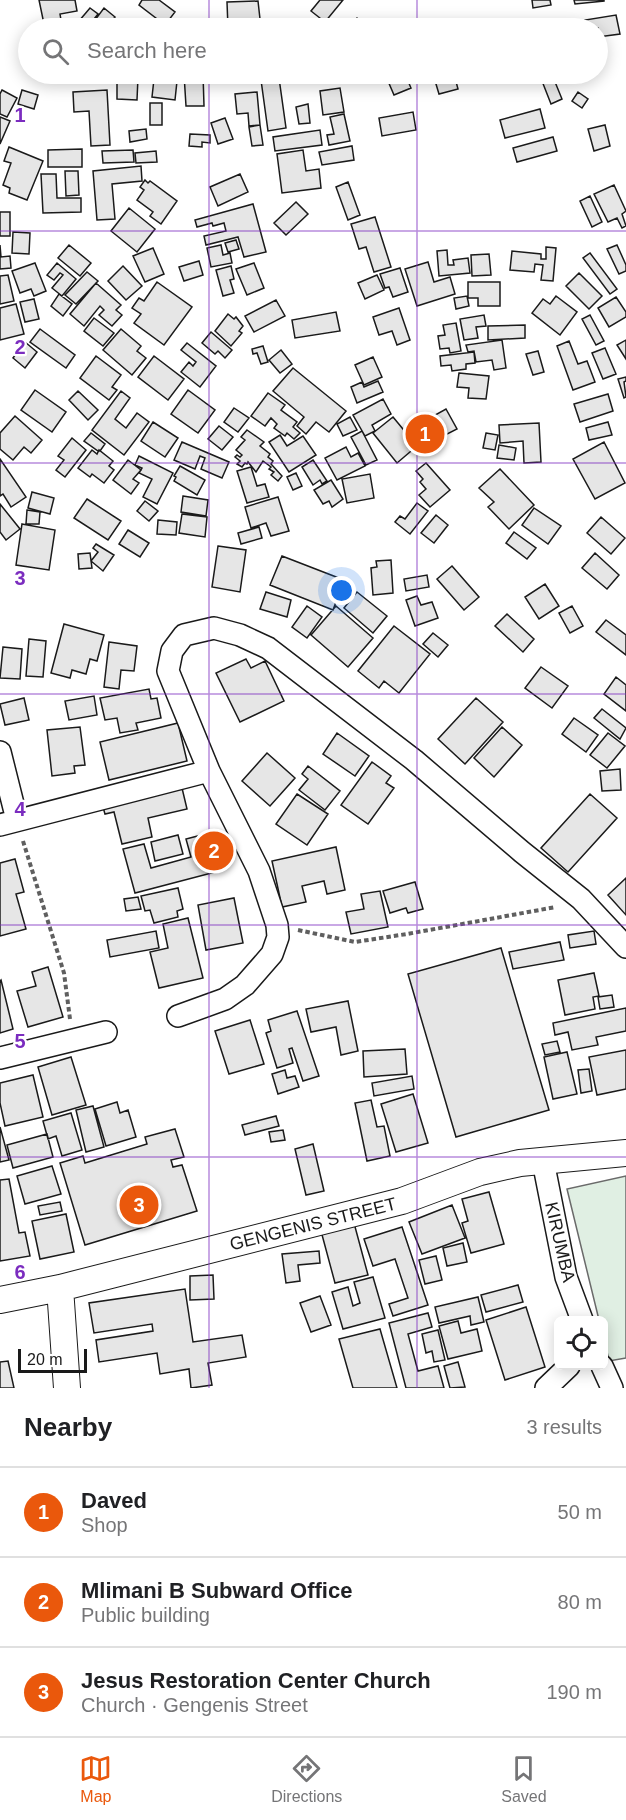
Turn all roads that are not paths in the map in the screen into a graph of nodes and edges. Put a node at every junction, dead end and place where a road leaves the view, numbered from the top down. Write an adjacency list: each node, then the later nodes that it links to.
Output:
1 (0, 752): 3 (street)
2 (209, 771): 3 (street); 4 (street); 5 (street)
3 (8, 823)
4 (626, 947)
5 (178, 1016)
6 (106, 1032): 7 (street)
7 (0, 1058)
8 (626, 1153): 9 (street, GENGENIS STREET)
9 (543, 1161): 10 (street, GENGENIS STREET); 12 (street, KIRUMBA)
10 (60, 1288): 11 (street, GENGENIS STREET); 15 (street)
11 (0, 1300)
12 (580, 1316)
13 (564, 1370): 16 (street)
14 (604, 1370): 17 (street)
15 (67, 1388)
16 (546, 1388)
17 (612, 1388)

